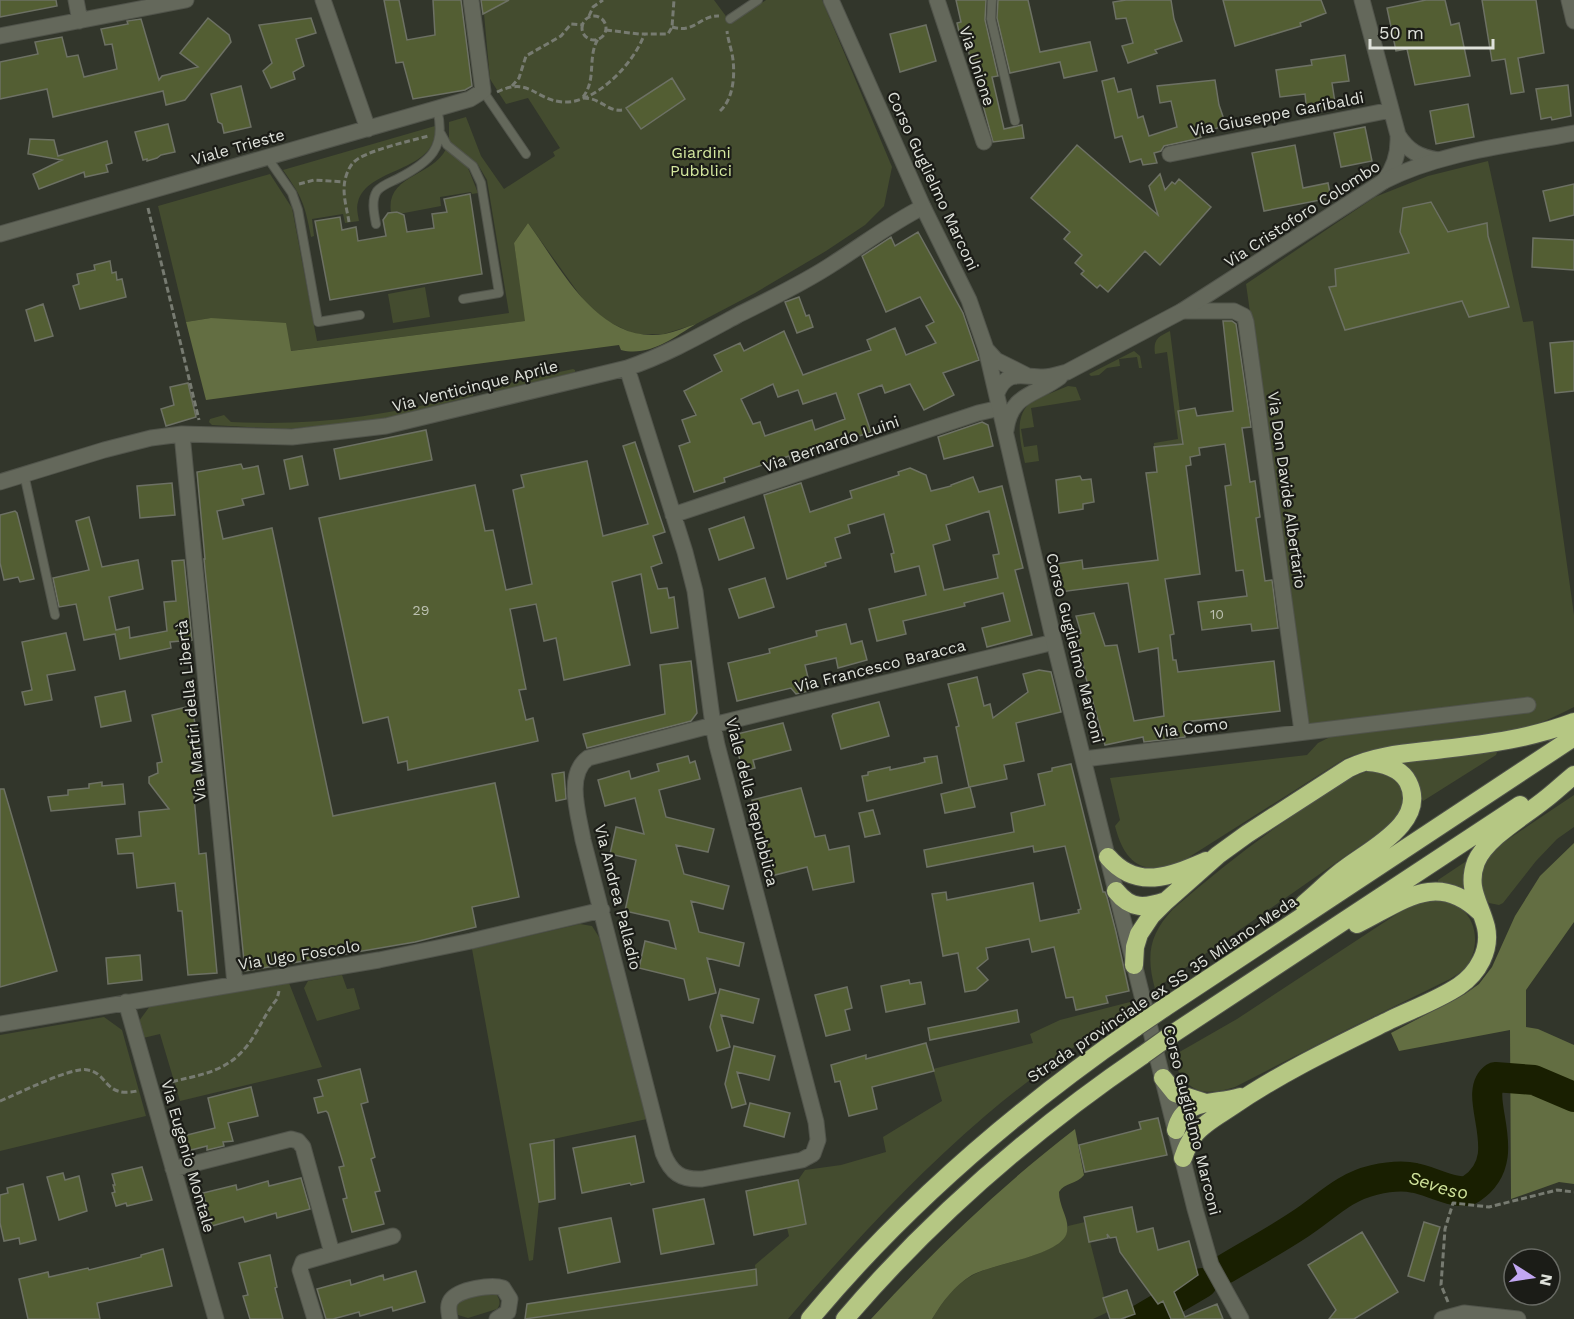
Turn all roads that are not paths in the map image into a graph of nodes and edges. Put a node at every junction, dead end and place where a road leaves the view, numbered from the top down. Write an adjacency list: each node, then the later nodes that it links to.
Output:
1 (76, 0): 12 (street)
2 (186, 0): 12 (street)
3 (323, 0): 19 (street)
4 (471, 0): 15 (street)
5 (758, 0): 11 (lane)
6 (831, 0): 29 (street, Corso Guglielmo Marconi)
7 (937, 0): 23 (street, Via Unione)
8 (992, 0): 18 (lane)
9 (1362, 0): 17 (street, Via Giuseppe Garibaldi)
10 (1569, 0): 13 (street)
11 (730, 19)
12 (80, 21): 14 (street)
13 (1574, 21)
14 (0, 36)
15 (490, 92): 16 (street, Viale Trieste); 25 (lane)
16 (437, 110): 19 (street, Viale Trieste); 21 (lane)
17 (1391, 110): 22 (street, Via Giuseppe Garibaldi); 24 (street, Via Giuseppe Garibaldi)
18 (1015, 121)
19 (368, 129): 26 (street, Viale Trieste)
20 (1574, 132): 27 (street, Via Cristoforo Colombo)
21 (441, 133): 30 (lane); 32 (lane)
22 (1398, 135): 27 (street, Via Giuseppe Garibaldi); 28 (street, Via Giuseppe Garibaldi)
23 (984, 142)
24 (1170, 153)
25 (526, 154)
26 (267, 158): 31 (street, Viale Trieste); 34 (lane)
27 (1438, 160): 28 (street, Via Cristoforo Colombo)
28 (1384, 181): 33 (street, Via Cristoforo Colombo)
29 (923, 207): 35 (street, Corso Guglielmo Marconi); 36 (street, Via Venticinque Aprile)
30 (376, 224)
31 (0, 234)
32 (463, 299)
33 (1182, 311): 37 (street, Via Cristoforo Colombo); 51 (street, Via Don Davide Albertario)
34 (360, 315)
35 (986, 349): 38 (street, Via Cristoforo Colombo); 39 (street, Corso Guglielmo Marconi)
36 (627, 368): 42 (street, Via Venticinque Aprile); 45 (street, Viale della Repubblica)
37 (1067, 372): 38 (street, Via Cristoforo Colombo); 40 (street, Via Cristoforo Colombo)
38 (1028, 376): 39 (street, Via Cristoforo Colombo)
39 (997, 394): 40 (street); 41 (street, Corso Guglielmo Marconi); 45 (street, Via Bernardo Luini)
40 (1029, 394): 41 (street, Via Cristoforo Colombo)
41 (1005, 432): 47 (street, Corso Guglielmo Marconi)
42 (182, 434): 43 (street, Via Venticinque Aprile); 67 (street, Via Martiri della Libertà)
43 (24, 474): 44 (street, Via Venticinque Aprile); 46 (lane)
44 (0, 482)
45 (674, 515): 50 (street, Viale della Repubblica)
46 (55, 615)
47 (1054, 642): 50 (street, Via Francesco Baracca); 53 (street, Corso Guglielmo Marconi)
48 (1528, 705): 51 (street, Via Como)
49 (1574, 722): 54 (highway)
50 (713, 725): 62 (street, Via Andrea Palladio); 77 (street, Viale della Repubblica)
51 (1302, 731): 53 (street, Via Como)
52 (1574, 737): 64 (highway, Strada provinciale ex SS 35 Milano-Meda)
53 (1084, 759): 58 (street, Corso Guglielmo Marconi)
54 (1360, 763): 57 (highway); 64 (highway)
55 (1574, 769): 65 (highway)
56 (1574, 775): 63 (highway)
57 (1218, 855): 59 (highway); 61 (highway)
58 (1108, 857): 59 (highway); 60 (street, Corso Guglielmo Marconi)
59 (1143, 878): 60 (highway)
60 (1119, 899): 61 (highway); 66 (street, Corso Guglielmo Marconi)
61 (1166, 901): 66 (highway)
62 (602, 910): 67 (street, Via Ugo Foscolo); 77 (street, Via Andrea Palladio)
63 (1480, 912): 65 (highway); 71 (highway)
64 (1274, 935): 87 (highway, Strada provinciale ex SS 35 Milano-Meda, bridge)
65 (1289, 958): 88 (highway, bridge)
66 (1134, 965): 70 (street, Corso Guglielmo Marconi)
67 (235, 984): 68 (street, Via Ugo Foscolo)
68 (126, 1002): 69 (street, Via Ugo Foscolo); 76 (street, Via Eugenio Montale)
69 (0, 1024)
70 (1163, 1078): 72 (highway); 73 (street, Corso Guglielmo Marconi)
71 (1250, 1093): 72 (highway); 74 (highway)
72 (1206, 1103): 73 (highway)
73 (1175, 1120): 74 (highway); 75 (street, Corso Guglielmo Marconi)
74 (1208, 1123): 75 (highway)
75 (1183, 1158): 89 (street, Corso Guglielmo Marconi)
76 (173, 1169): 79 (street); 82 (street, Via Eugenio Montale)
77 (673, 1171)
78 (393, 1236): 79 (street)
79 (332, 1253): 83 (street)
80 (510, 1299): 84 (street); 85 (street); 86 (street)
81 (1448, 1317): 90 (street)
82 (216, 1319)
83 (315, 1319)
84 (450, 1319)
85 (497, 1319)
86 (516, 1319)
87 (810, 1319)
88 (845, 1319)
89 (1241, 1319)
90 (1518, 1319)

